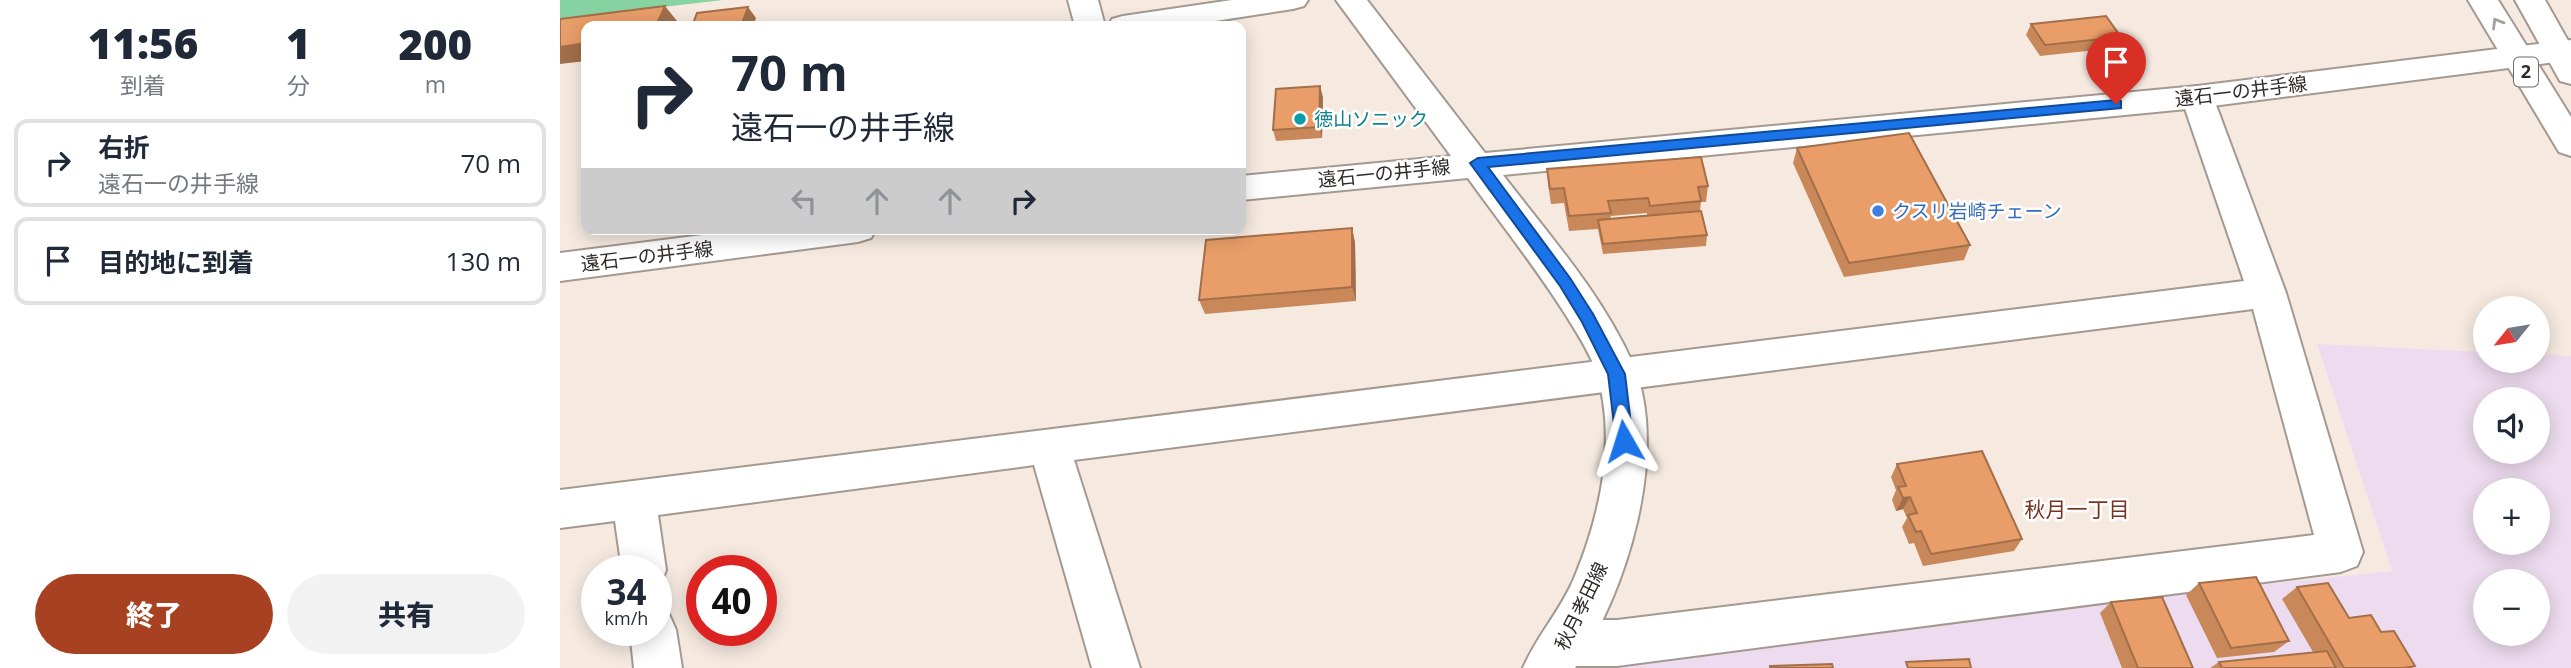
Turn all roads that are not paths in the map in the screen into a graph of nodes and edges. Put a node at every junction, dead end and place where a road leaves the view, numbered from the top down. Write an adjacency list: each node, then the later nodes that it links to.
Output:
1 (1083, 0): 6 (main road)
2 (1293, 0): 7 (main road)
3 (1351, 0): 12 (main road, 秋月孝田線)
4 (2483, 0): 8 (main road, 2, one-way to 4)
5 (2530, 0): 9 (main road, 2)
6 (1089, 21)
7 (1155, 21)
8 (2517, 57): 9 (main road, 遠石一の井手線); 10 (main road, 遠石一の井手線); 11 (main road, 2)
9 (2566, 58)
10 (2197, 97): 12 (main road, 遠石一の井手線); 16 (main road)
11 (2571, 144)
12 (1478, 163): 13 (main road, 遠石一の井手線); 17 (main road, 秋月孝田線)
13 (1246, 187)
14 (811, 235): 15 (main road, 遠石一の井手線)
15 (560, 267)
16 (2267, 293): 17 (main road); 23 (main road)
17 (1617, 374): 18 (main road); 23 (main road, 秋月孝田線)
18 (1049, 444): 19 (main road); 25 (main road)
19 (634, 498): 20 (main road); 21 (main road)
20 (560, 509)
21 (643, 555)
22 (655, 646): 24 (main road)
23 (1557, 656)
24 (658, 668)
25 (1116, 668)

